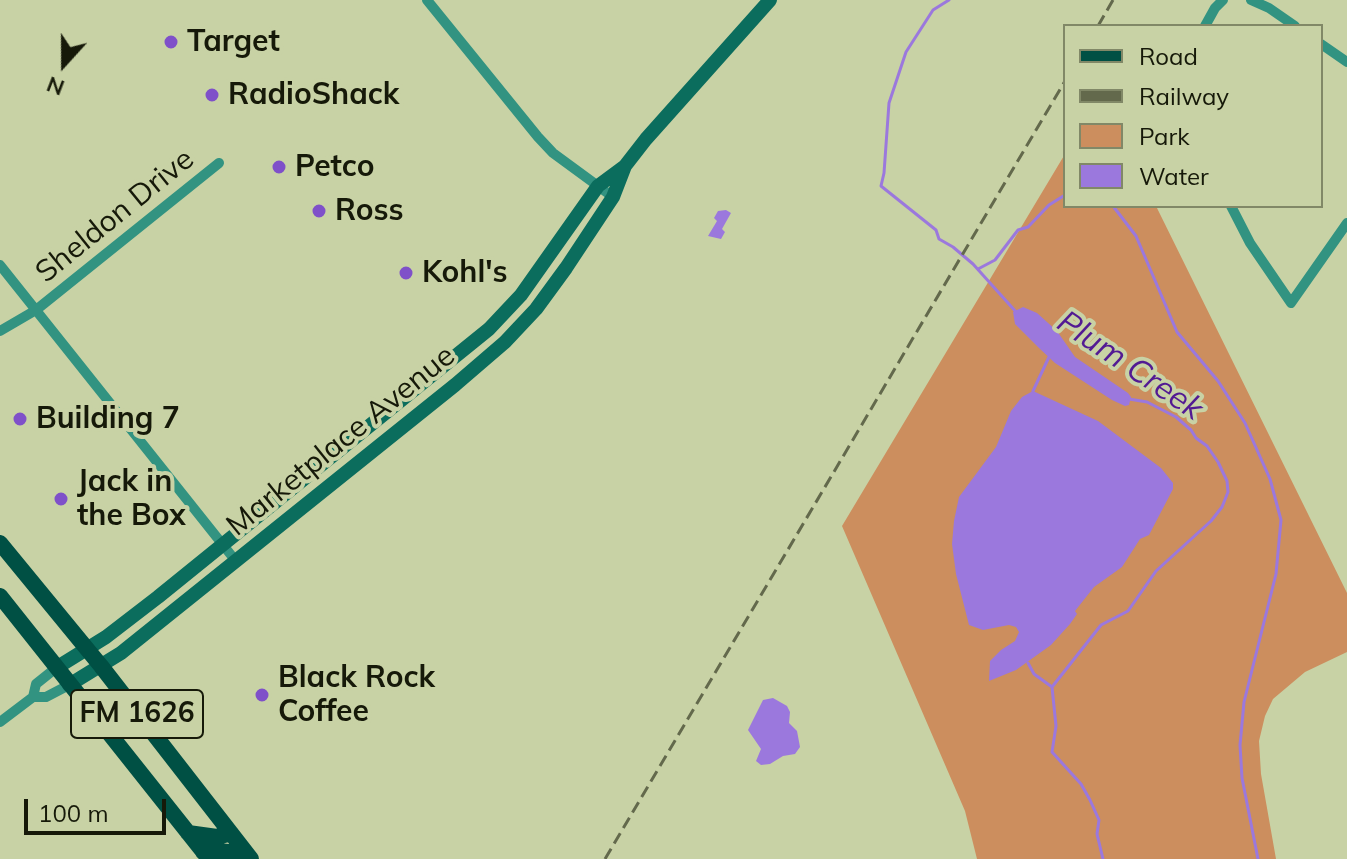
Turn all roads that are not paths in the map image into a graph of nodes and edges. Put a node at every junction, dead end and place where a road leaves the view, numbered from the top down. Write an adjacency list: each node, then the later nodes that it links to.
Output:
1 (427, 0): 12 (street)
2 (770, 0): 11 (street, Marketplace Avenue)
3 (1223, 0): 6 (street)
4 (1251, 0): 5 (street)
5 (1272, 4): 7 (street)
6 (1206, 24)
7 (1293, 24)
8 (1323, 45): 9 (street)
9 (1347, 62)
10 (219, 163): 17 (street, Sheldon Drive)
11 (625, 166): 12 (street, Marketplace Avenue); 13 (street, Marketplace Avenue)
12 (598, 186): 13 (street); 20 (street, Marketplace Avenue)
13 (613, 197): 21 (street, Marketplace Avenue)
14 (1232, 208): 15 (street)
15 (1347, 223)
16 (0, 265): 17 (street)
17 (36, 310): 18 (street, Sheldon Drive); 20 (street)
18 (0, 331)
19 (0, 543): 23 (main road, FM 1626)
20 (222, 544): 21 (street); 23 (street, Marketplace Avenue)
21 (235, 560): 24 (street, Marketplace Avenue)
22 (0, 596): 25 (main road, FM 1626)
23 (86, 649): 24 (main road, FM 1626); 25 (street, Marketplace Avenue)
24 (101, 666): 26 (street, Marketplace Avenue); 30 (main road, FM 1626)
25 (56, 668): 26 (main road, FM 1626); 27 (street, Marketplace Avenue)
26 (69, 685): 27 (street, Marketplace Avenue); 29 (main road, FM 1626)
27 (33, 697): 28 (street, Marketplace Avenue)
28 (0, 722)
29 (188, 833): 30 (main road); 31 (main road, FM 1626)
30 (231, 833): 32 (main road, FM 1626)
31 (206, 855): 32 (main road)
32 (249, 857)

